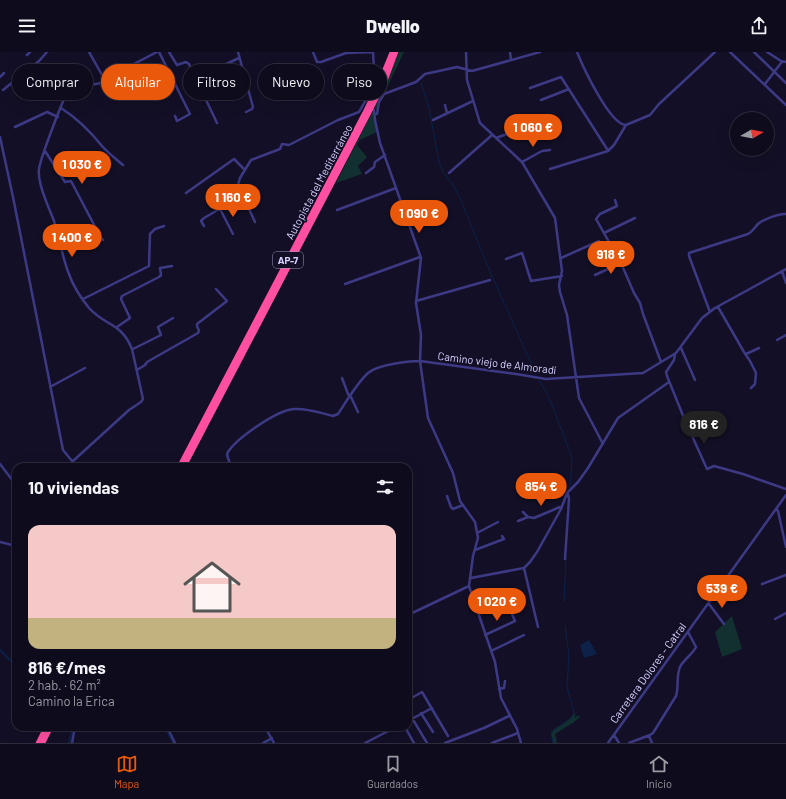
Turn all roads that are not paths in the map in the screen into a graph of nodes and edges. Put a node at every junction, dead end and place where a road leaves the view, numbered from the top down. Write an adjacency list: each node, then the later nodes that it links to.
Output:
1 (30, 52): 19 (street)
2 (46, 52): 38 (street)
3 (89, 52): 31 (street)
4 (158, 52): 24 (street); 50 (street)
5 (169, 52): 53 (street)
6 (238, 52): 20 (street)
7 (313, 52): 8 (street)
8 (374, 52): 27 (street)
9 (392, 52): 125 (highway, Autopista del Mediterráneo / AP-7)
10 (396, 52): 126 (highway, Autopista del Mediterráneo / AP-7)
11 (466, 52): 28 (street)
12 (510, 52): 21 (street)
13 (540, 52): 21 (street)
14 (577, 52): 54 (street)
15 (715, 52): 54 (street)
16 (730, 52): 35 (street)
17 (754, 52): 29 (street)
18 (767, 52): 22 (street)
19 (27, 55)
20 (239, 58): 25 (street); 26 (street)
21 (511, 60): 28 (street)
22 (786, 62)
23 (781, 63): 29 (street)
24 (134, 64)
25 (226, 64)
26 (241, 64)
27 (374, 64)
28 (466, 69): 42 (street); 49 (street)
29 (774, 71): 33 (street); 35 (street)
30 (4, 73): 32 (street)
31 (101, 73)
32 (0, 77)
33 (786, 82)
34 (101, 83): 45 (street)
35 (765, 84): 43 (street)
36 (530, 88): 37 (street)
37 (569, 89): 41 (street); 62 (street)
38 (3, 90)
39 (250, 97): 47 (street)
40 (366, 100): 67 (street)
41 (541, 100)
42 (473, 101): 48 (street); 57 (street)
43 (786, 104)
44 (445, 105): 48 (street)
45 (61, 108): 51 (street); 65 (street)
46 (374, 110): 49 (street)
47 (246, 112)
48 (447, 113): 52 (street)
49 (374, 114): 63 (street)
50 (175, 116)
51 (58, 117): 55 (street); 60 (street)
52 (434, 120)
53 (216, 123)
54 (626, 126): 62 (street)
55 (15, 127)
56 (515, 131): 59 (street)
57 (492, 135): 59 (street); 69 (street)
58 (0, 136): 119 (street)
59 (496, 138): 64 (street)
60 (45, 150): 83 (street); 98 (street)
61 (550, 150): 64 (street)
62 (609, 150): 66 (street)
63 (385, 155): 68 (street); 70 (street)
64 (522, 162): 86 (street)
65 (123, 165)
66 (550, 169)
67 (245, 170): 71 (street); 72 (street)
68 (366, 172)
69 (449, 173)
70 (396, 188): 75 (street); 85 (street)
71 (242, 192): 74 (street); 78 (street)
72 (186, 193)
73 (615, 200): 81 (street)
74 (220, 209): 80 (street); 82 (street)
75 (337, 210)
76 (786, 214): 101 (street)
77 (635, 218): 81 (street)
78 (255, 222)
79 (164, 226): 98 (street)
80 (204, 226)
81 (604, 233): 88 (street)
82 (233, 234)
83 (103, 240)
84 (599, 241): 86 (street)
85 (420, 257): 96 (street); 99 (street)
86 (561, 258): 93 (street)
87 (506, 260): 93 (street)
88 (621, 263): 92 (street); 112 (street)
89 (172, 266): 103 (street)
90 (786, 269): 91 (street, Camino viejo de Almoradí)
91 (782, 271): 95 (street); 100 (street, Camino viejo de Almoradí)
92 (596, 275)
93 (562, 276): 116 (street)
94 (490, 280): 99 (street)
95 (786, 283)
96 (346, 284)
97 (216, 288): 114 (street)
98 (83, 299): 103 (street)
99 (416, 301): 111 (street)
100 (718, 307): 101 (street, Camino viejo de Almoradí); 110 (street)
101 (710, 312): 106 (street, Camino viejo de Almoradí)
102 (173, 318): 108 (street)
103 (117, 327): 108 (street)
104 (786, 335): 105 (street)
105 (777, 340)
106 (680, 348): 109 (street, Camino viejo de Almoradí); 117 (street)
107 (759, 348): 110 (street)
108 (133, 349): 114 (street)
109 (676, 353): 112 (street, Camino viejo de Almoradí); 118 (street)
110 (746, 354): 120 (street)
111 (420, 361): 116 (street, Camino viejo de Almoradí); 121 (street, Camino viejo de Almoradí); 134 (street)
112 (661, 362): 116 (street, Camino viejo de Almoradí)
113 (85, 368): 119 (street)
114 (137, 370): 124 (street)
115 (342, 378): 121 (street)
116 (576, 378): 123 (street)
117 (695, 380)
118 (669, 382): 123 (street); 130 (street)
119 (50, 387): 124 (street)
120 (752, 388)
121 (350, 396): 122 (street); 127 (street, Camino viejo de Almoradí)
122 (358, 412)
123 (603, 444): 131 (street)
124 (73, 461)
125 (181, 463)
126 (186, 463)
127 (229, 463)
128 (0, 464): 129 (street)
129 (12, 480)
130 (786, 489)
131 (567, 493): 135 (street); 147 (street)
132 (786, 495): 136 (street, Carretera Dolores - Catral)
133 (447, 496): 134 (street)
134 (463, 505): 141 (street)
135 (561, 508): 138 (street); 148 (street)
136 (776, 509): 145 (street); 153 (street, Carretera Dolores - Catral)
137 (523, 512): 138 (street)
138 (528, 517): 139 (street)
139 (518, 521)
140 (498, 522): 141 (street)
141 (477, 532): 146 (street)
142 (502, 536): 146 (street)
143 (0, 542): 144 (street)
144 (12, 545)
145 (786, 548)
146 (475, 550): 150 (street)
147 (565, 560)
148 (524, 568): 150 (street); 159 (street)
149 (786, 575): 151 (street)
150 (471, 578): 152 (street)
151 (762, 584)
152 (469, 586): 155 (street); 161 (street)
153 (708, 604): 158 (street); 160 (street, Carretera Dolores - Catral)
154 (510, 610): 161 (street)
155 (412, 613)
156 (786, 613): 157 (street)
157 (775, 619)
158 (724, 624)
159 (538, 627)
160 (688, 632): 180 (street, Carretera Dolores - Catral); 182 (street)
161 (486, 635): 163 (street)
162 (524, 635): 163 (street)
163 (491, 651): 165 (street)
164 (505, 681): 165 (street)
165 (499, 689): 169 (street)
166 (412, 698): 167 (street)
167 (432, 708): 168 (street); 181 (street)
168 (422, 713): 170 (street); 178 (street)
169 (509, 716): 179 (street); 193 (street)
170 (412, 718): 192 (street)
171 (44, 731): 184 (highway)
172 (49, 731): 185 (highway)
173 (74, 731): 186 (street)
174 (169, 731): 187 (street)
175 (268, 731): 183 (street)
176 (388, 731): 190 (street)
177 (407, 731): 191 (street)
178 (433, 732)
179 (518, 733): 194 (street); 195 (street)
180 (614, 735): 196 (street, Carretera Dolores - Catral); 197 (street)
181 (448, 736)
182 (649, 736): 198 (street); 199 (street)
183 (272, 738): 188 (street); 189 (street)
184 (38, 743)
185 (43, 743)
186 (72, 743)
187 (175, 743)
188 (263, 743)
189 (274, 743)
190 (365, 743)
191 (414, 743)
192 (427, 743)
193 (445, 743)
194 (492, 743)
195 (521, 743)
196 (608, 743)
197 (618, 743)
198 (630, 743)
199 (652, 743)

